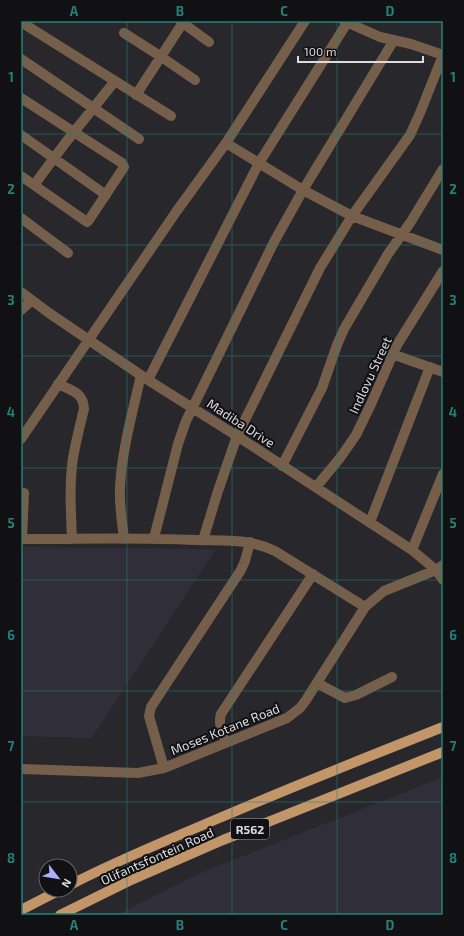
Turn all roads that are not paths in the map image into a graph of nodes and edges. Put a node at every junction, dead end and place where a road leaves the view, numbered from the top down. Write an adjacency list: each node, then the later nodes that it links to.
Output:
1 (305, 21): 20 (street)
2 (182, 22): 7 (street); 9 (street)
3 (346, 22): 6 (street); 22 (street)
4 (24, 24): 12 (street)
5 (124, 33): 9 (street)
6 (394, 40): 8 (street); 26 (street)
7 (209, 42)
8 (443, 55): 28 (street)
9 (160, 56): 11 (street); 13 (street)
10 (21, 60): 15 (street)
11 (195, 80)
12 (115, 81): 13 (street); 15 (street)
13 (136, 95): 16 (street)
14 (21, 98): 17 (street)
15 (94, 108): 17 (street); 19 (street)
16 (171, 116)
17 (74, 132): 21 (street); 27 (street)
18 (21, 135): 21 (street)
19 (139, 139)
20 (226, 143): 22 (street); 37 (street)
21 (54, 159): 25 (street); 27 (street)
22 (258, 163): 26 (street); 41 (street)
23 (443, 169): 30 (street)
24 (21, 176): 25 (street)
25 (34, 185): 27 (street)
26 (303, 190): 28 (street); 43 (street)
27 (106, 195)
28 (352, 216): 30 (street); 44 (street)
29 (21, 218): 32 (street)
30 (402, 234): 31 (street); 46 (street)
31 (443, 250)
32 (68, 253)
33 (443, 271): 38 (street, Indlovu Street)
34 (21, 292): 35 (street, Madiba Drive)
35 (32, 300): 36 (street); 37 (street, Madiba Drive)
36 (21, 310)
37 (89, 339): 41 (street, Madiba Drive); 42 (street)
38 (392, 354): 39 (street); 48 (street, Indlovu Street)
39 (430, 367): 40 (street); 50 (street)
40 (443, 372)
41 (144, 377): 43 (street, Madiba Drive); 54 (street)
42 (58, 384): 45 (street); 53 (street)
43 (192, 408): 44 (street, Madiba Drive); 51 (street)
44 (237, 436): 46 (street, Madiba Drive); 55 (street)
45 (21, 439)
46 (282, 466): 48 (street, Madiba Drive)
47 (443, 474): 57 (street)
48 (316, 487): 50 (street, Madiba Drive)
49 (24, 493): 52 (street)
50 (370, 522): 57 (street, Madiba Drive)
51 (154, 538): 54 (street); 55 (street)
52 (22, 539): 53 (street)
53 (72, 539): 54 (street)
54 (124, 539)
55 (203, 540): 56 (street)
56 (250, 542): 59 (street); 67 (street)
57 (412, 550): 58 (street, Madiba Drive)
58 (439, 567): 60 (street, Madiba Drive); 61 (street, Moses Kotane Road)
59 (313, 574): 61 (street); 65 (street)
60 (443, 580)
61 (366, 607): 63 (street, Moses Kotane Road)
62 (392, 677): 63 (street)
63 (317, 683): 65 (street, Moses Kotane Road)
64 (443, 727): 69 (main road, Olifantsfontein Road / R562)
65 (226, 743): 67 (street, Moses Kotane Road)
66 (443, 752): 72 (main road, Olifantsfontein Road / R562)
67 (164, 768): 68 (street, Moses Kotane Road)
68 (21, 769)
69 (78, 881)
70 (44, 898): 71 (main road)
71 (21, 910)
72 (60, 915)

